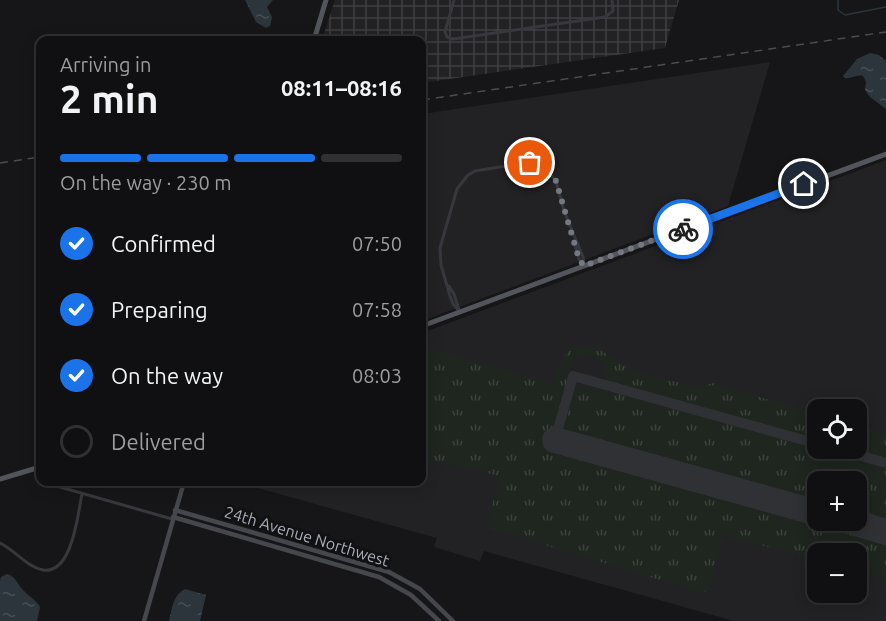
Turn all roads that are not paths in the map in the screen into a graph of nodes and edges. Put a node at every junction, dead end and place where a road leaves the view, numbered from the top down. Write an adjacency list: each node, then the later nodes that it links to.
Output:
1 (326, 0): 4 (main road)
2 (454, 0): 3 (street)
3 (612, 0)
4 (315, 36)
5 (886, 154): 6 (main road)
6 (584, 266): 7 (main road); 7 (street)
7 (459, 312): 8 (main road)
8 (426, 324)
9 (36, 468): 10 (main road)
10 (0, 479)
11 (56, 486): 13 (street, 24th Avenue Northwest)
12 (183, 486): 14 (main road)
13 (82, 494): 15 (street, 24th Avenue Northwest); 16 (street)
14 (175, 510): 15 (main road); 19 (main road, 24th Avenue Northwest)
15 (173, 518): 17 (main road); 18 (main road, 24th Avenue Northwest)
16 (0, 543)
17 (144, 621)
18 (439, 621)
19 (453, 621)

